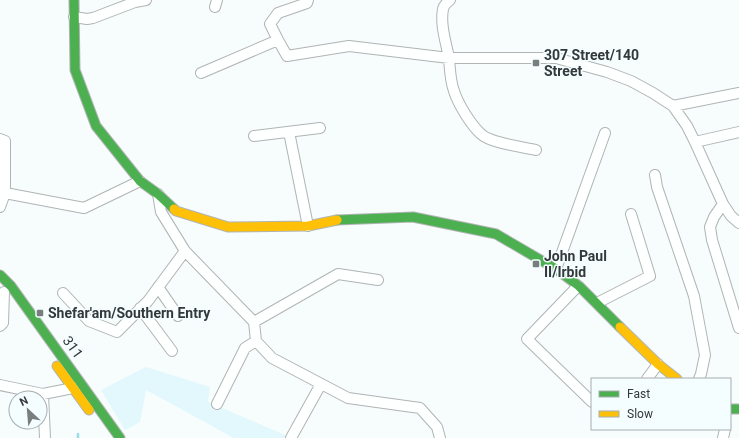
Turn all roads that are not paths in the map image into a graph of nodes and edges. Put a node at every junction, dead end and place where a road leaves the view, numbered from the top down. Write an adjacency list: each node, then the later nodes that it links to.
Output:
1 (74, 0): 5 (street)
2 (146, 0): 5 (street)
3 (308, 0): 6 (street)
4 (450, 0): 7 (street)
5 (74, 17): 20 (street)
6 (278, 40): 7 (street); 8 (street)
7 (449, 58): 10 (street); 18 (street)
8 (201, 74)
9 (739, 92): 10 (street)
10 (673, 106): 17 (street)
11 (320, 128): 12 (street)
12 (289, 132): 15 (street); 27 (street)
13 (739, 132): 17 (street)
14 (605, 133): 29 (street)
15 (254, 136)
16 (0, 139): 21 (street)
17 (695, 142): 23 (street)
18 (536, 150)
19 (655, 175): 49 (street)
20 (140, 181): 21 (street); 22 (street)
21 (5, 193): 24 (street)
22 (158, 194): 27 (street); 28 (street)
23 (723, 204): 26 (street); 42 (street)
24 (0, 207)
25 (631, 214): 36 (street)
26 (739, 223)
27 (308, 226): 29 (street)
28 (185, 251): 33 (street); 40 (street)
29 (556, 269): 32 (street)
30 (0, 275): 52 (street, 311)
31 (378, 280): 40 (street)
32 (578, 286): 36 (street); 55 (street)
33 (158, 287): 38 (street); 39 (street)
34 (2, 290): 37 (street); 41 (street)
35 (62, 293): 38 (street)
36 (597, 303): 46 (street)
37 (13, 305)
38 (140, 308): 44 (street)
39 (178, 316)
40 (254, 322): 43 (street)
41 (0, 326)
42 (739, 328)
43 (256, 341): 50 (street); 56 (street)
44 (172, 351)
45 (50, 356): 52 (street, 311)
46 (658, 364): 47 (street); 48 (street)
47 (648, 378)
48 (676, 378)
49 (699, 378)
50 (321, 384): 59 (street); 60 (street)
51 (0, 385): 53 (street)
52 (77, 385): 54 (street); 57 (street, 311); 58 (street, 311)
53 (24, 390)
54 (48, 393)
55 (591, 401)
56 (217, 404)
57 (95, 419)
58 (120, 438)
59 (291, 438)
60 (440, 438)

